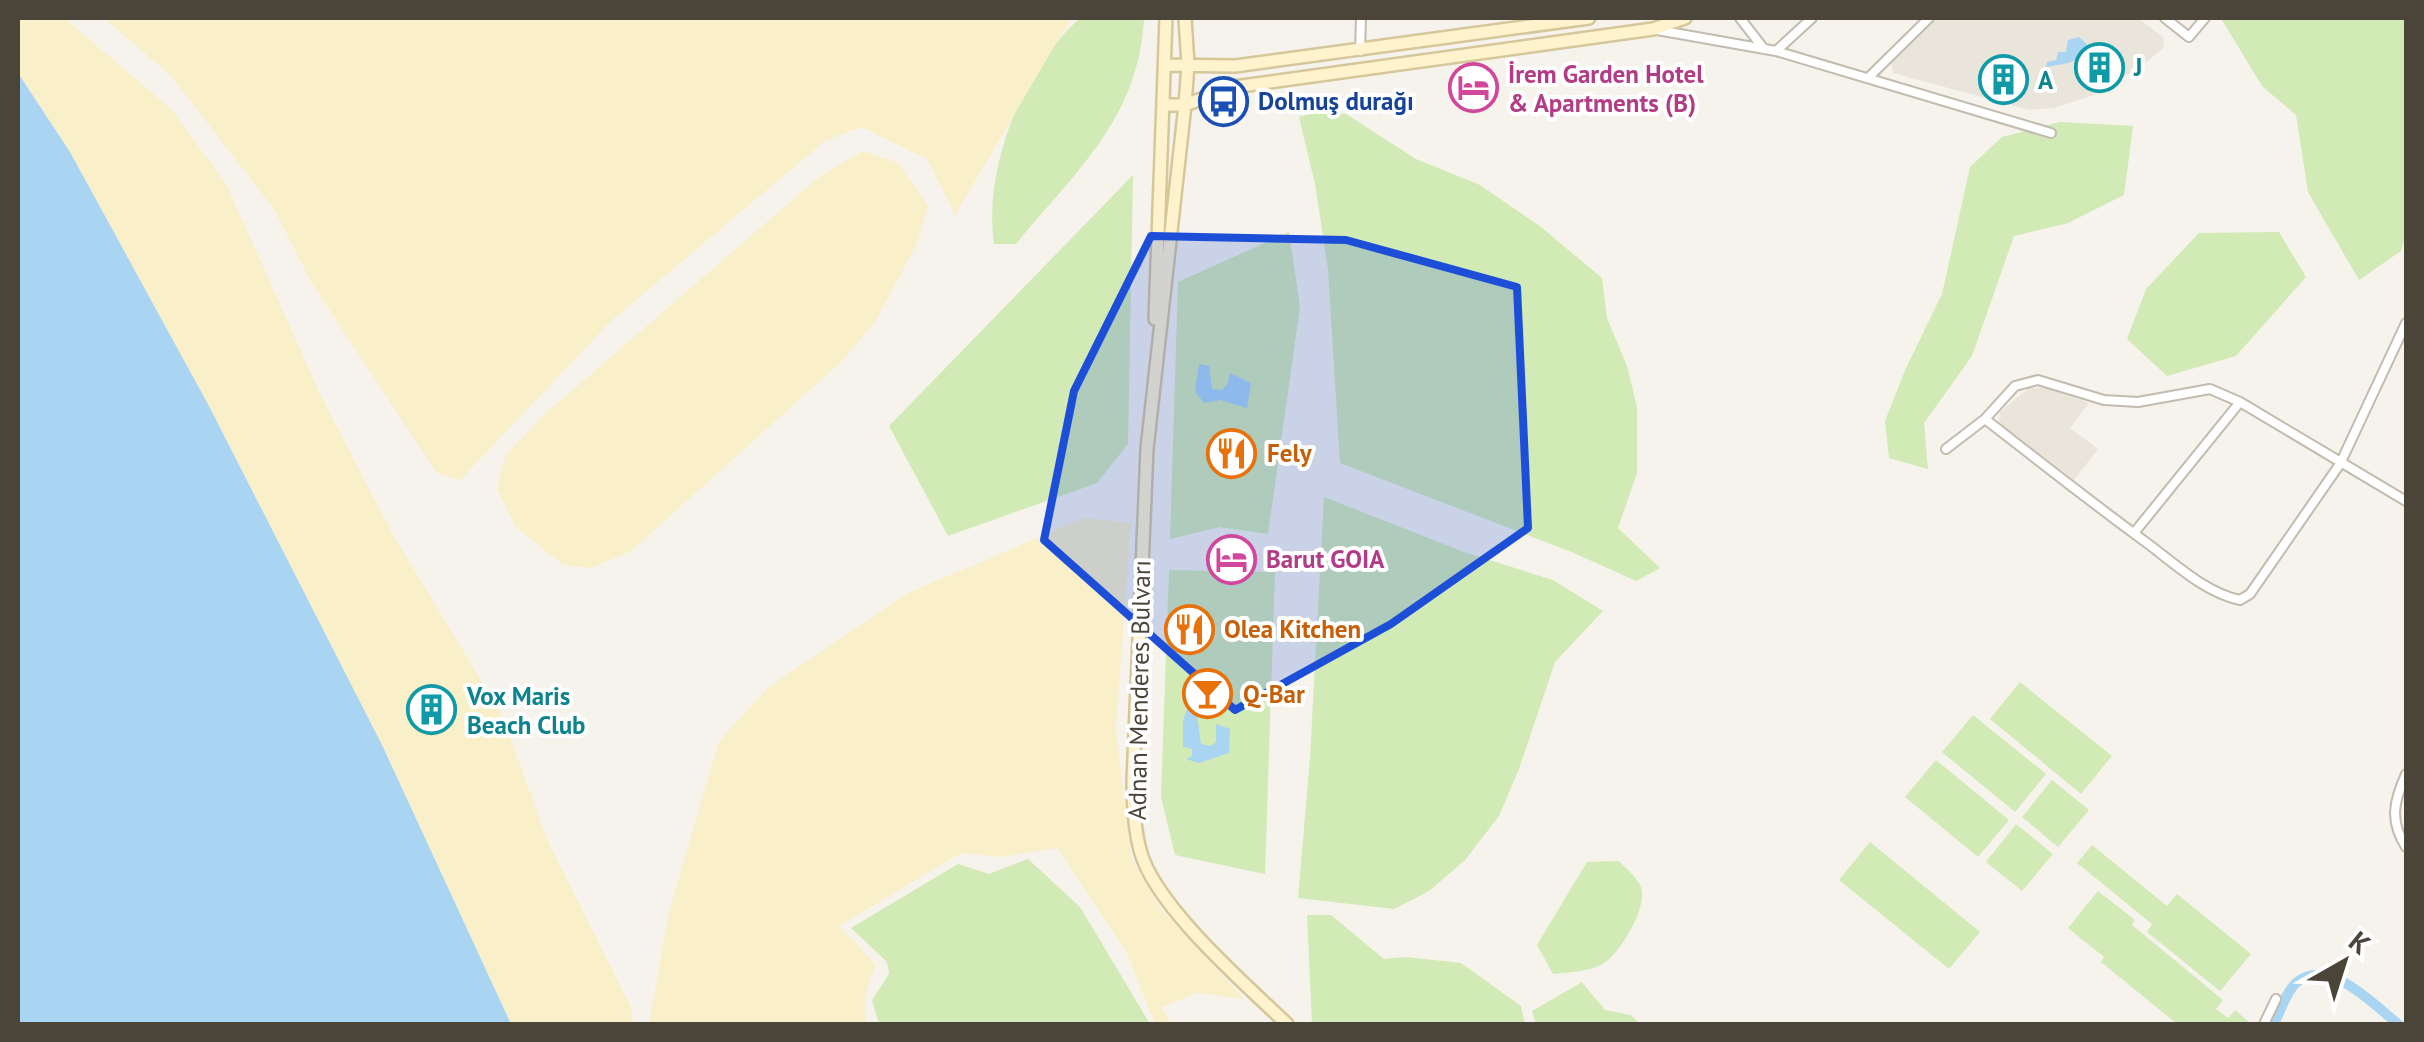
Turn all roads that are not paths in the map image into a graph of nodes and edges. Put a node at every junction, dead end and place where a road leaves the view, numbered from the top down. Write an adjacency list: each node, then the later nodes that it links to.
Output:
1 (1166, 18): 16 (main road)
2 (1185, 18): 17 (main road)
3 (1361, 18): 14 (street)
4 (1589, 18): 11 (main road)
5 (1686, 18): 12 (main road)
6 (1740, 18): 13 (street)
7 (1812, 18): 15 (street)
8 (1929, 18): 18 (street)
9 (2165, 18): 10 (street)
10 (2205, 18)
11 (1556, 21): 14 (main road)
12 (1653, 29): 13 (street); 20 (main road)
13 (1764, 49): 15 (street)
14 (1360, 51): 17 (main road)
15 (1776, 51): 18 (street)
16 (1165, 64): 17 (main road); 19 (main road, Adnan Menderes Bulvarı)
17 (1188, 66): 20 (main road, Adnan Menderes Bulvarı)
18 (1868, 78): 21 (street)
19 (1164, 106): 20 (main road); 24 (main road, Adnan Menderes Bulvarı)
20 (1185, 106): 24 (main road, Adnan Menderes Bulvarı)
21 (2051, 134)
22 (2406, 324): 23 (street)
23 (2403, 339): 28 (street)
24 (1155, 359): 34 (main road, Adnan Menderes Bulvarı)
25 (2240, 402): 26 (street); 28 (street); 30 (street)
26 (1985, 419): 27 (street); 30 (street)
27 (1946, 449)
28 (2340, 464): 29 (street); 30 (street)
29 (2406, 501)
30 (2134, 533)
31 (2406, 774): 32 (street)
32 (2406, 847)
33 (2276, 1000): 35 (street)
34 (1288, 1024)
35 (2264, 1024)

